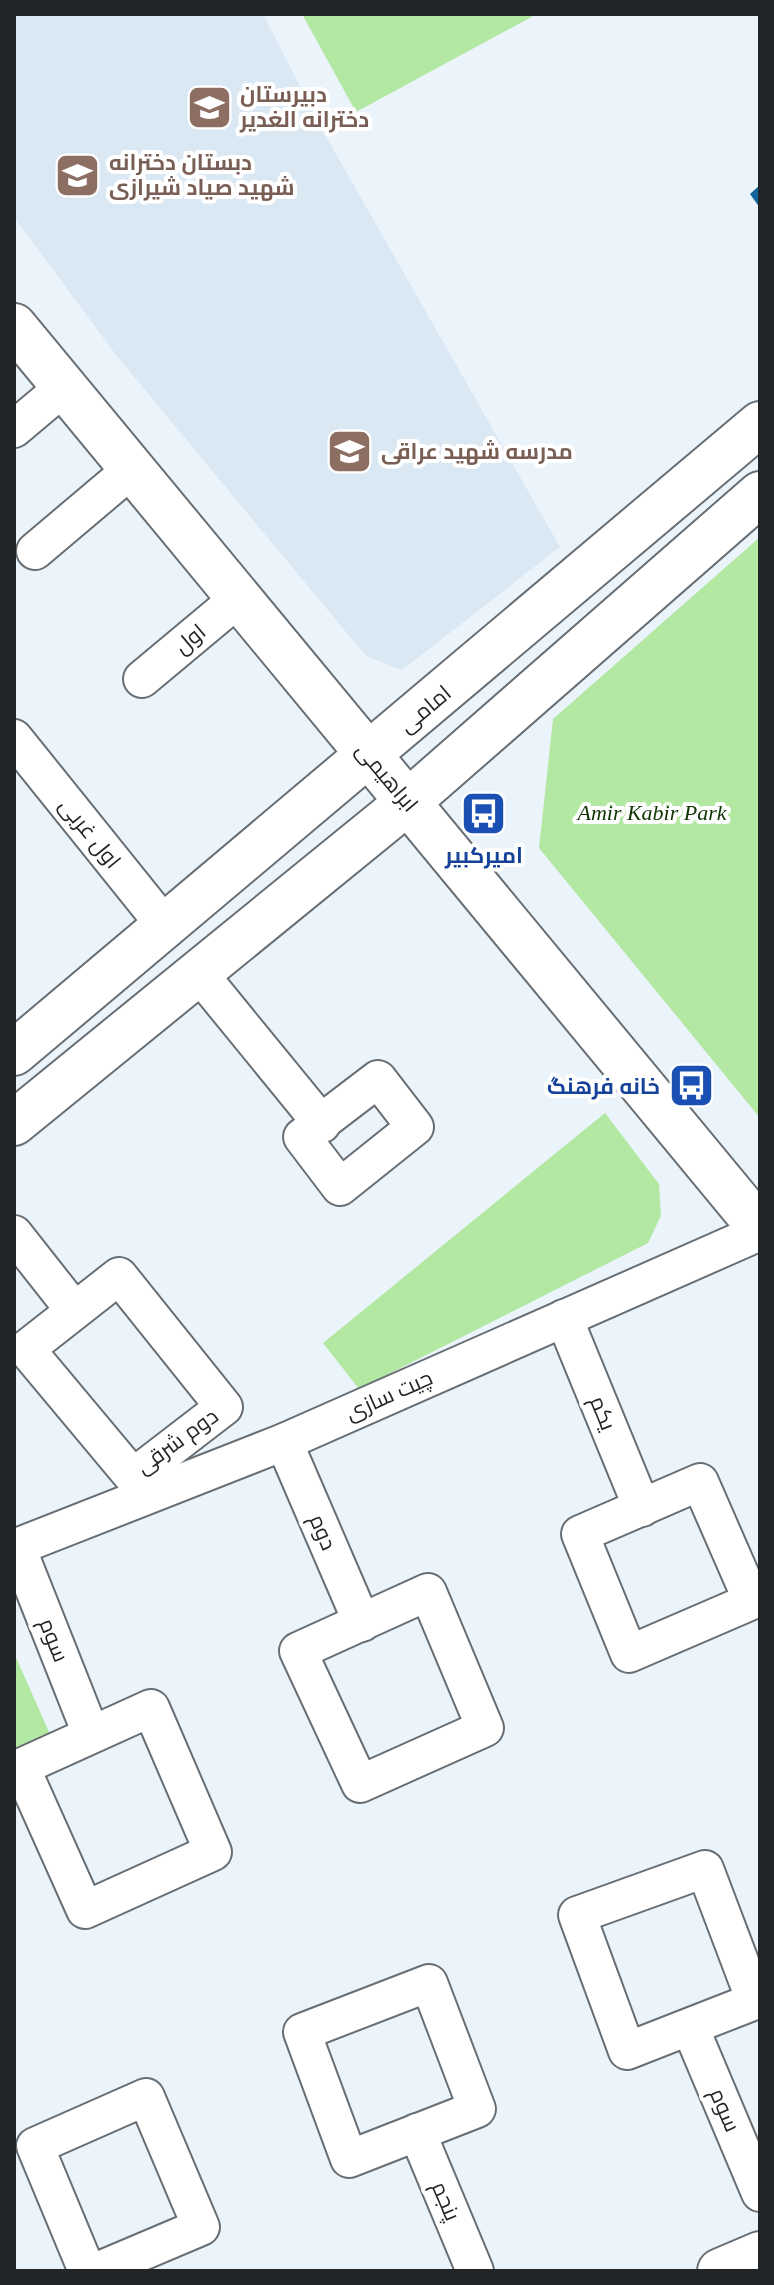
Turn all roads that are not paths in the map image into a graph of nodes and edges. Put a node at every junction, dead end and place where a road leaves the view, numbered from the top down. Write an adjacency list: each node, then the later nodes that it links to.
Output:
1 (14, 326): 2 (main road, ابراهیمی)
2 (64, 387): 4 (street); 5 (main road, ابراهیمی)
3 (760, 424): 11 (main road, امامی)
4 (14, 429)
5 (132, 469): 7 (street); 8 (main road, ابراهیمی)
6 (760, 494): 12 (main road)
7 (35, 551)
8 (239, 598): 9 (street, اول); 11 (main road, ابراهیمی)
9 (142, 679)
10 (14, 738): 13 (street, اول غربی)
11 (370, 756): 12 (main road, ابراهیمی); 13 (main road, امامی)
12 (408, 802): 14 (main road); 18 (main road, ابراهیمی)
13 (166, 927): 14 (main road); 15 (main road, امامی)
14 (197, 971): 16 (main road); 17 (street)
15 (14, 1053)
16 (14, 1123)
17 (322, 1124)
18 (760, 1230): 21 (street, چیت سازی)
19 (14, 1234): 20 (street)
20 (74, 1310): 20 (street, دوم شرقی)
21 (564, 1318): 22 (street, چیت سازی); 23 (street, یکم)
22 (284, 1442): 24 (street, چیت سازی); 25 (street, دوم)
23 (642, 1508): 23 (street)
24 (15, 1547): 26 (street, سوم)
25 (362, 1623): 25 (street)
26 (91, 1734): 26 (street)
27 (690, 2027): 27 (street); 29 (street, سوم)
28 (417, 2132): 28 (street); 34 (street, پنجم)
29 (760, 2193)
30 (760, 2254): 35 (main road)
31 (149, 2261): 32 (street); 33 (street)
32 (87, 2271)
33 (97, 2271)
34 (475, 2271)
35 (720, 2271)

